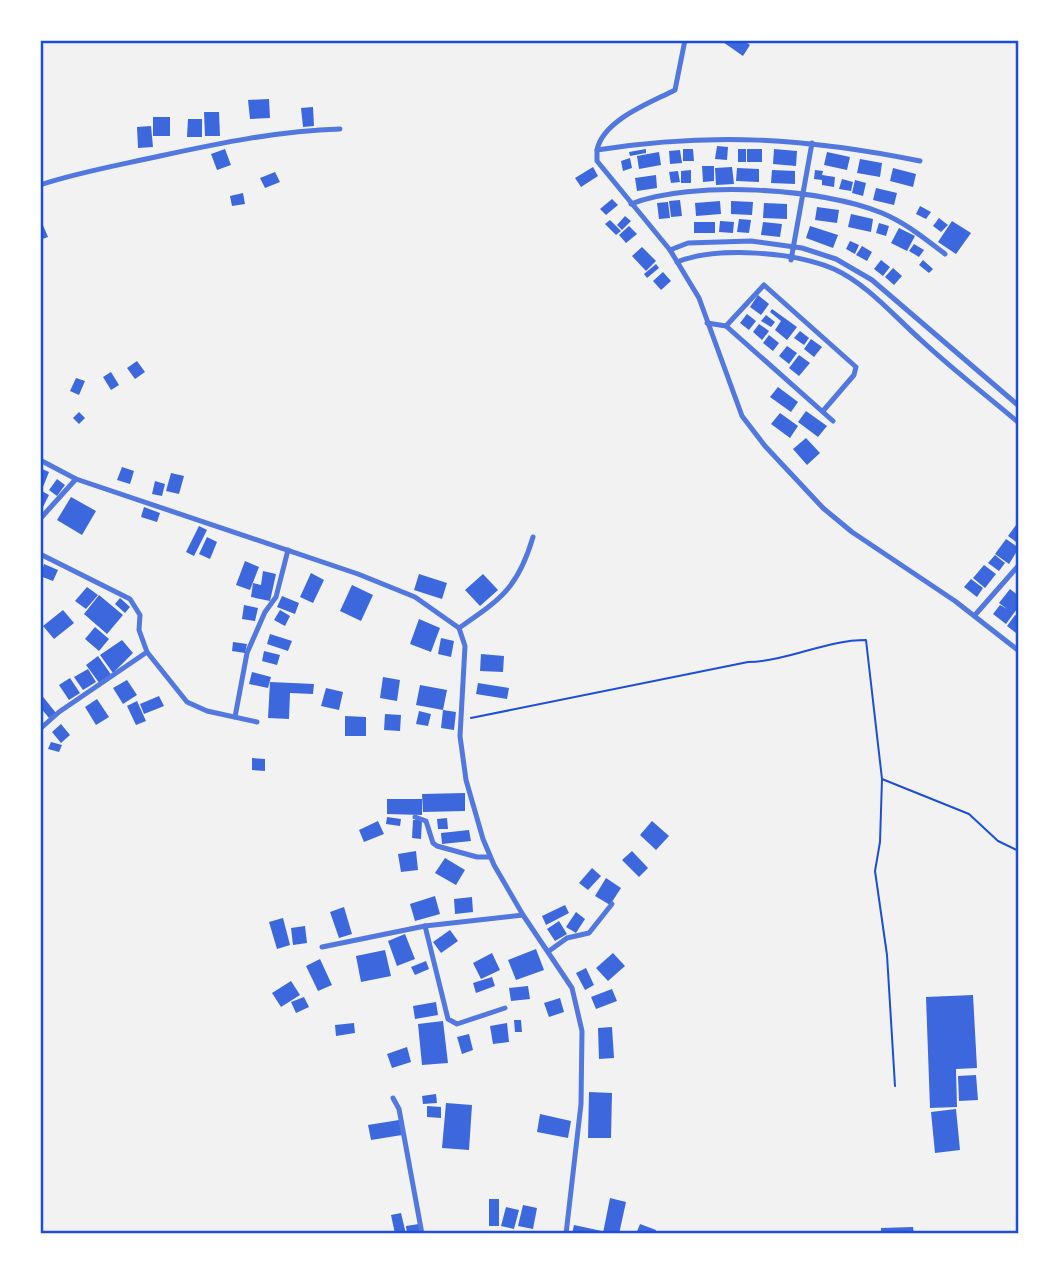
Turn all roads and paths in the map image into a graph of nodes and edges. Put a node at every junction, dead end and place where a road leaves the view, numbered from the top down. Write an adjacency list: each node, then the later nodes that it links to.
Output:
1 (685, 40): 4 (street)
2 (340, 128): 6 (street)
3 (812, 143): 4 (street); 5 (street); 7 (street)
4 (597, 150): 8 (street)
5 (920, 161)
6 (40, 186)
7 (802, 195): 8 (street); 9 (street); 11 (street)
8 (631, 204): 10 (street)
9 (793, 249): 10 (street); 12 (street); 16 (street)
10 (670, 250): 13 (street)
11 (945, 254)
12 (791, 260): 13 (street); 19 (street)
13 (677, 262): 14 (street)
14 (707, 323): 15 (street); 27 (street)
15 (726, 326): 17 (street); 17 (street)
16 (1019, 406)
17 (823, 411): 18 (street)
18 (833, 421)
19 (1019, 423)
20 (40, 460): 21 (street)
21 (76, 479): 22 (street); 24 (street)
22 (40, 519)
23 (533, 537): 28 (street)
24 (288, 550): 28 (street); 31 (street)
25 (40, 554): 30 (street)
26 (1019, 565): 27 (street)
27 (975, 615): 29 (street)
28 (459, 628): 32 (street)
29 (1017, 647)
30 (147, 652): 31 (street); 34 (street)
31 (235, 717): 33 (street)
32 (459, 721): 35 (path); 38 (street)
33 (257, 722)
34 (40, 729)
35 (882, 779): 37 (path); 45 (path)
36 (415, 817): 38 (street)
37 (1019, 851)
38 (490, 857): 40 (street)
39 (612, 904): 43 (street)
40 (523, 915): 41 (street); 43 (street)
41 (425, 926): 42 (street); 44 (street)
42 (322, 947)
43 (549, 951): 48 (street)
44 (505, 1008)
45 (895, 1086)
46 (393, 1098): 47 (street)
47 (422, 1234)
48 (566, 1234)

